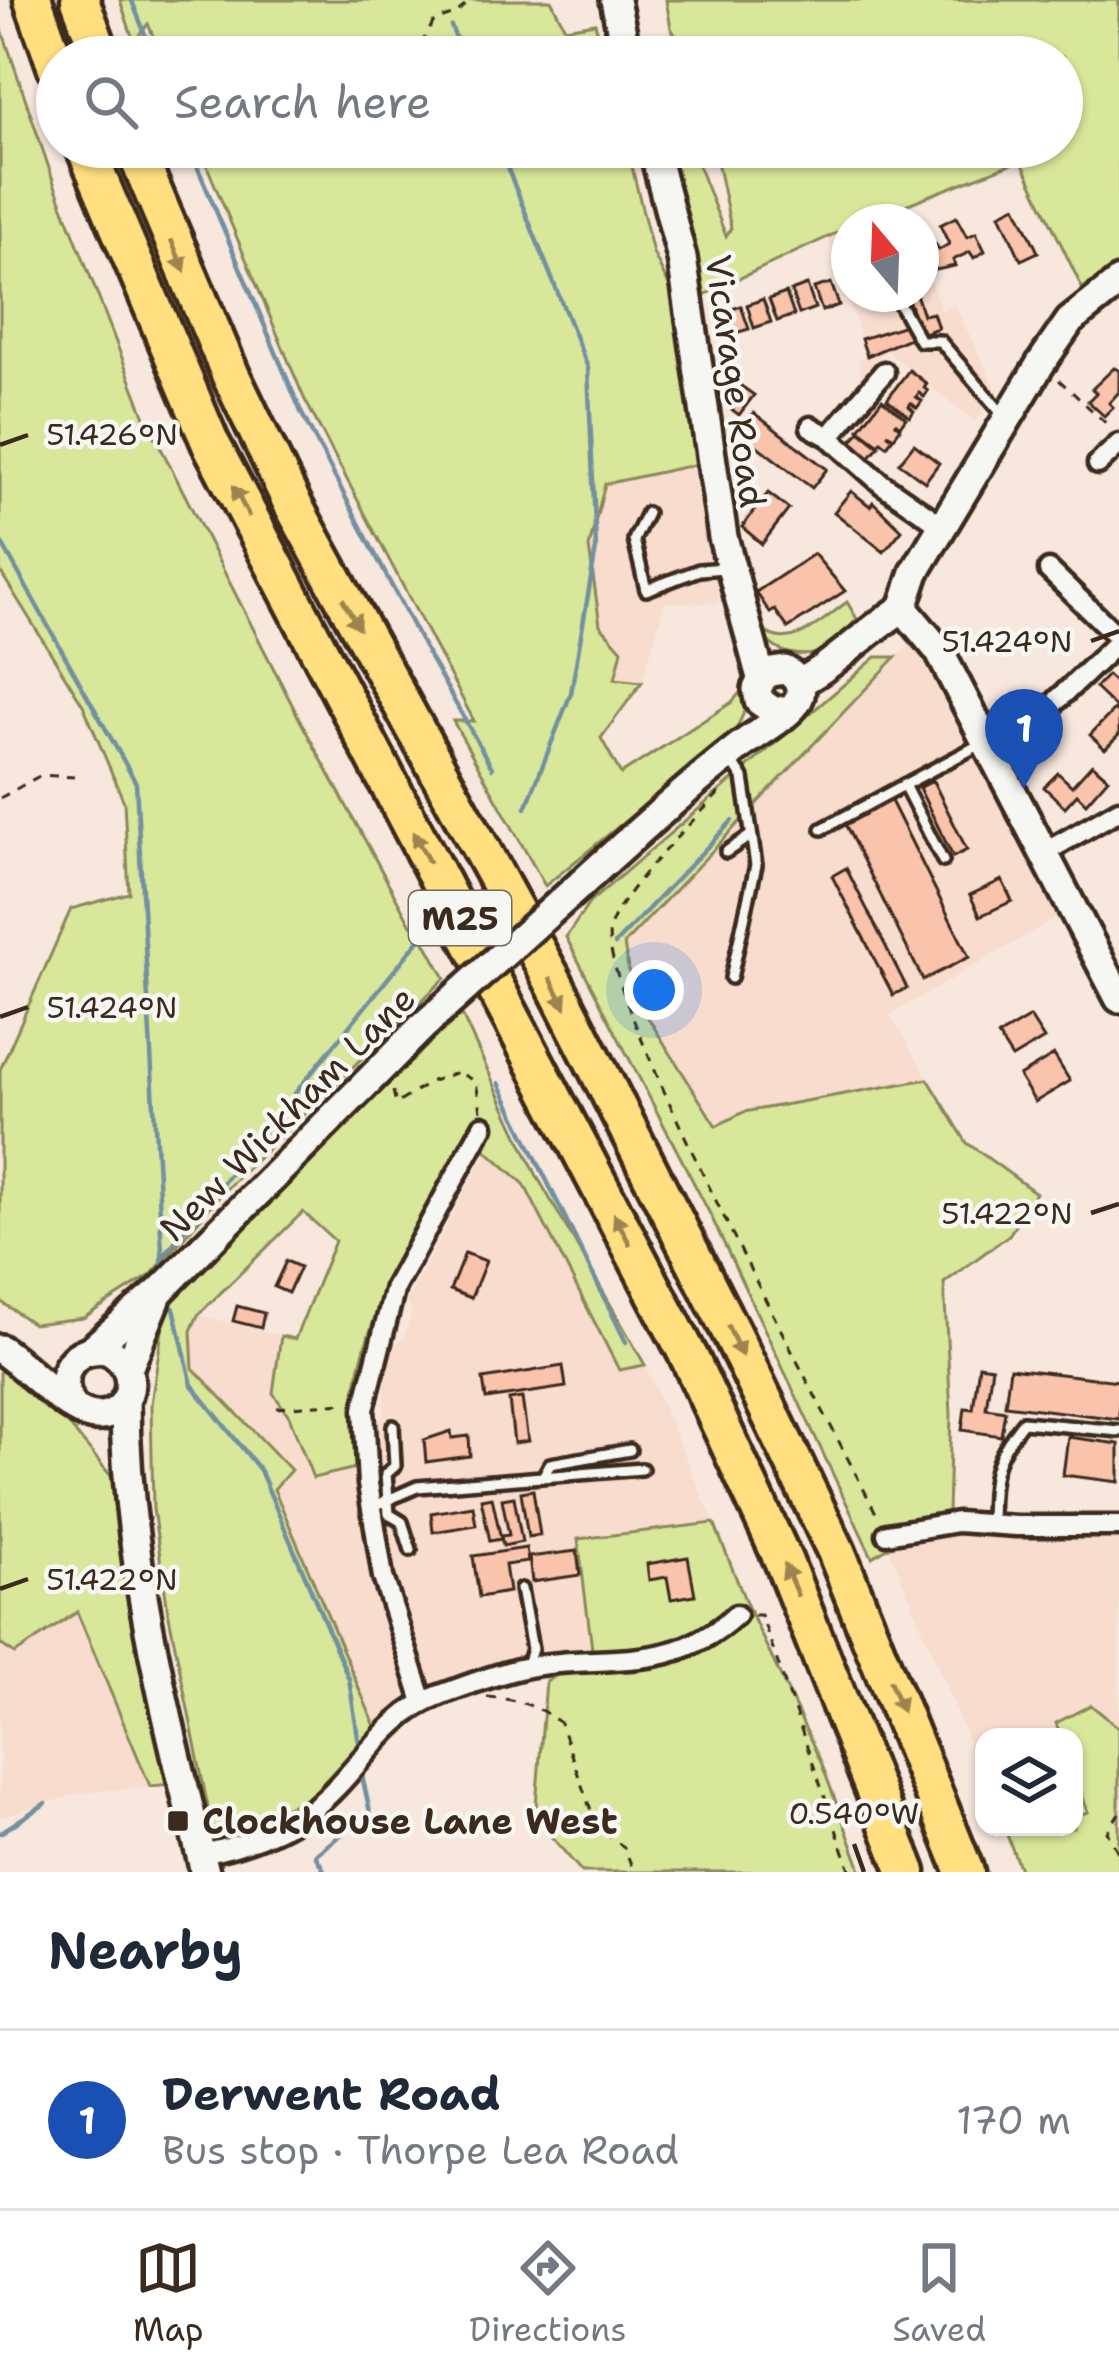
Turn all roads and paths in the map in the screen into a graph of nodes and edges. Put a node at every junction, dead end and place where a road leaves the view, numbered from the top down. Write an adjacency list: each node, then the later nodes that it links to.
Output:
1 (33, 0): 5 (highway)
2 (80, 0): 6 (highway)
3 (472, 0): 7 (path)
4 (615, 0): 8 (street)
5 (46, 36)
6 (93, 36)
7 (426, 36)
8 (623, 36)
9 (94, 168): 72 (highway, M25, one-way to 9)
10 (143, 168): 73 (highway, M25, one-way to 73)
11 (658, 168): 21 (street, Vicarage Road)
12 (1119, 282): 14 (street)
13 (903, 312): 16 (lane)
14 (1040, 363): 16 (street); 17 (path)
15 (884, 372): 20 (street)
16 (1007, 420): 20 (street)
17 (1118, 444): 18 (street)
18 (1097, 464)
19 (646, 513): 21 (lane)
20 (944, 527): 23 (street)
21 (731, 568): 25 (street, Vicarage Road)
22 (1049, 570): 24 (street)
23 (903, 608): 25 (street); 27 (street)
24 (1119, 640): 26 (street)
25 (778, 689): 28 (street, New Wickham Lane)
26 (1050, 706)
27 (986, 742): 30 (lane); 37 (street)
28 (732, 752): 35 (lane); 43 (street, New Wickham Lane, bridge)
29 (74, 777): 32 (path)
30 (904, 785): 34 (lane); 38 (lane)
31 (723, 788): 60 (path)
32 (0, 798)
33 (1119, 810): 37 (street)
34 (822, 829)
35 (751, 836): 36 (lane); 39 (lane)
36 (727, 852)
37 (1042, 854): 40 (street)
38 (943, 861)
39 (731, 978)
40 (1119, 998)
41 (392, 1088): 42 (path)
42 (483, 1126): 49 (street)
43 (160, 1291): 45 (street, New Wickham Lane); 46 (street, New Wickham Lane)
44 (5, 1353): 45 (street); 50 (street)
45 (83, 1354): 46 (street); 50 (street)
46 (128, 1370): 47 (street)
47 (125, 1401): 50 (street); 56 (street)
48 (277, 1408): 49 (path)
49 (364, 1408): 57 (street)
50 (80, 1409): 56 (street)
51 (393, 1426): 57 (lane)
52 (1119, 1430): 58 (lane)
53 (629, 1450): 55 (lane)
54 (642, 1469): 55 (lane)
55 (544, 1475): 57 (lane)
56 (130, 1494): 69 (street)
57 (380, 1504): 61 (lane); 66 (street)
58 (991, 1525): 59 (street); 60 (street)
59 (1119, 1526)
60 (886, 1534)
61 (411, 1550)
62 (521, 1589): 64 (lane)
63 (736, 1615): 64 (street); 71 (path)
64 (526, 1668): 65 (street)
65 (456, 1690): 66 (street); 70 (path)
66 (423, 1702): 69 (street)
67 (1119, 1813): 68 (path)
68 (1119, 1854)
69 (203, 1863)
70 (634, 1872)
71 (851, 1872)
72 (907, 1872)
73 (965, 1872)

